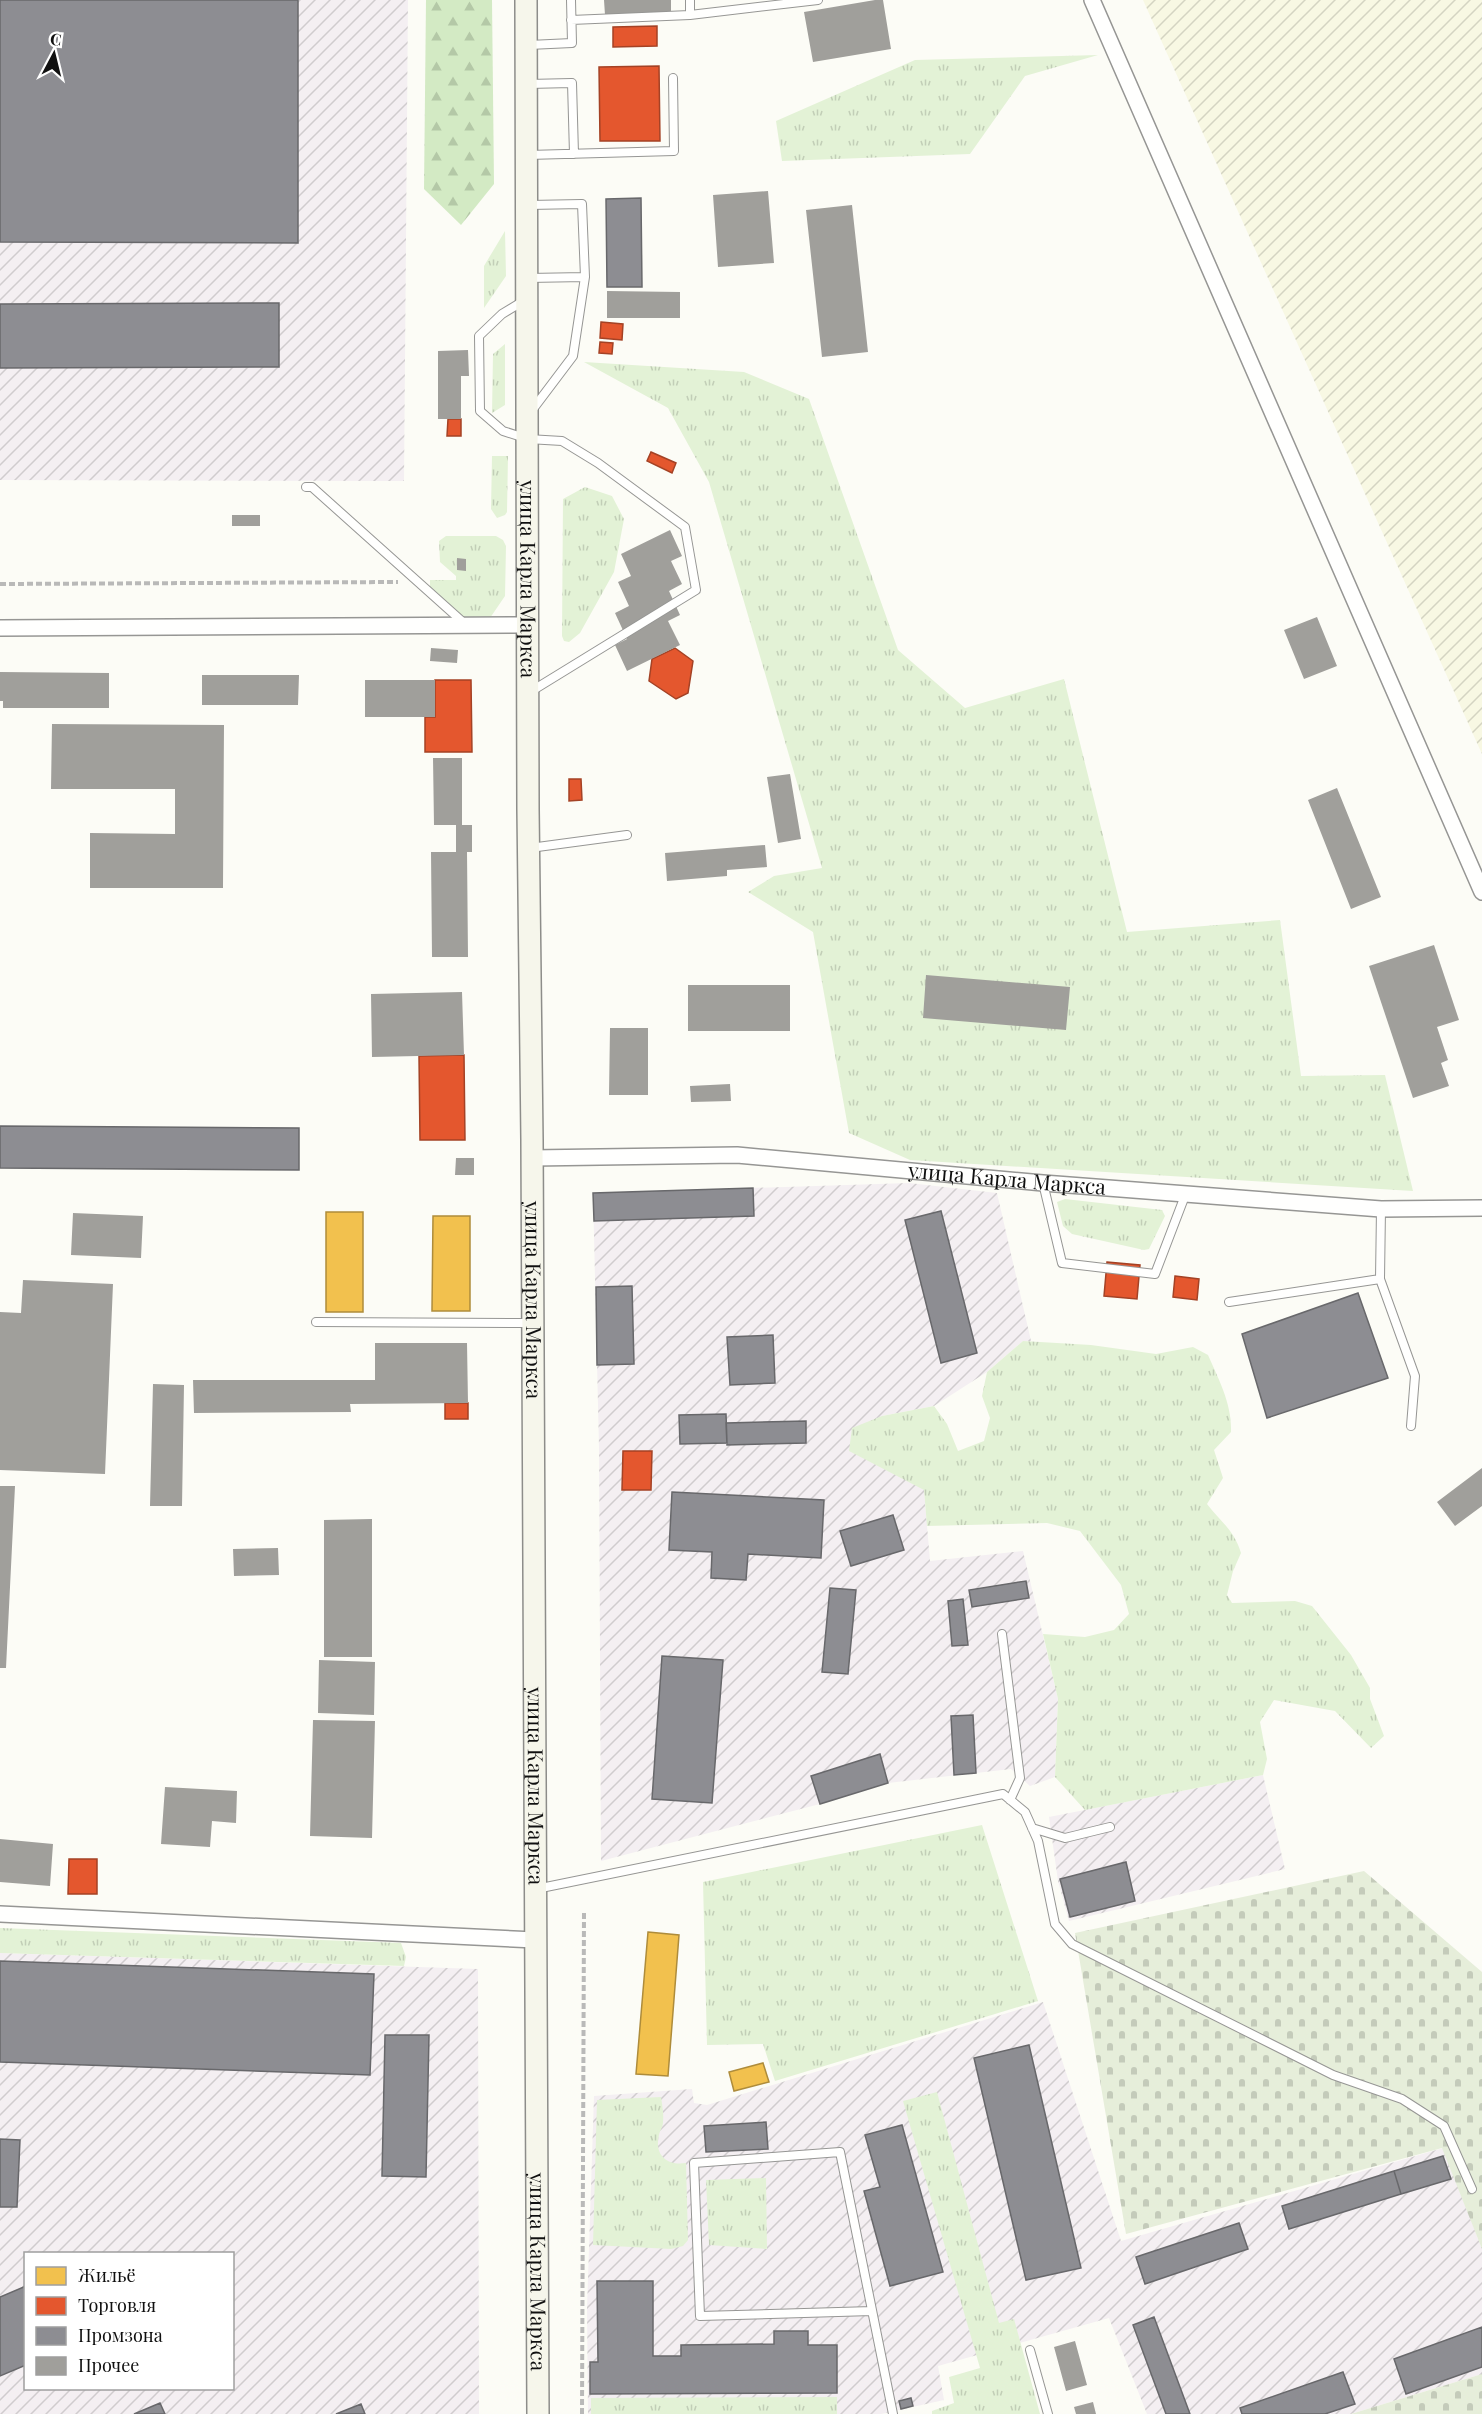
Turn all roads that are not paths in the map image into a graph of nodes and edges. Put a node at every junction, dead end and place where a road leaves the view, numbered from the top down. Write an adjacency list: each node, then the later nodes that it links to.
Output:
1 (526, 0): 8 (main road, улица Карла Маркса)
2 (571, 0): 7 (lane)
3 (690, 0): 6 (lane)
4 (818, 0): 6 (lane)
5 (1092, 0): 25 (street)
6 (690, 15): 7 (lane)
7 (571, 20): 8 (lane)
8 (526, 45): 10 (main road, улица Карла Маркса)
9 (673, 78): 11 (lane)
10 (526, 84): 11 (lane); 12 (main road, улица Карла Маркса)
11 (574, 154): 12 (lane)
12 (526, 155): 13 (main road, улица Карла Маркса)
13 (527, 205): 14 (lane); 15 (main road, улица Карла Маркса)
14 (585, 277): 15 (lane); 16 (lane)
15 (528, 288): 16 (main road, улица Карла Маркса); 17 (lane)
16 (528, 414): 17 (main road, улица Карла Маркса)
17 (528, 439): 20 (main road, улица Карла Маркса); 22 (lane)
18 (306, 487): 19 (lane)
19 (466, 625): 20 (street); 21 (street)
20 (529, 625): 22 (main road, улица Карла Маркса)
21 (0, 628)
22 (528, 693): 24 (main road, улица Карла Маркса)
23 (627, 835): 24 (lane)
24 (529, 848): 26 (main road, улица Карла Маркса)
25 (1482, 892)
26 (532, 1158): 27 (street, улица Карла Маркса); 34 (main road, улица Карла Маркса)
27 (1043, 1183): 28 (street, улица Карла Маркса); 28 (lane)
28 (1187, 1192): 30 (street, улица Карла Маркса)
29 (1482, 1208): 30 (street, улица Карла Маркса)
30 (1381, 1209): 31 (lane)
31 (1380, 1279): 32 (lane); 35 (lane)
32 (1229, 1302)
33 (316, 1322): 34 (lane)
34 (532, 1323): 40 (main road, улица Карла Маркса)
35 (1411, 1426)
36 (1002, 1634): 37 (lane)
37 (1010, 1800): 39 (lane); 40 (lane)
38 (1110, 1827): 39 (lane)
39 (1032, 1828): 43 (lane)
40 (534, 1890): 42 (main road, улица Карла Маркса)
41 (0, 1914): 42 (street)
42 (534, 1941): 46 (main road, улица Карла Маркса)
43 (1472, 2189)
44 (872, 2311): 44 (lane); 47 (lane)
45 (1030, 2350): 48 (lane)
46 (538, 2414)
47 (893, 2414)
48 (1048, 2414)

